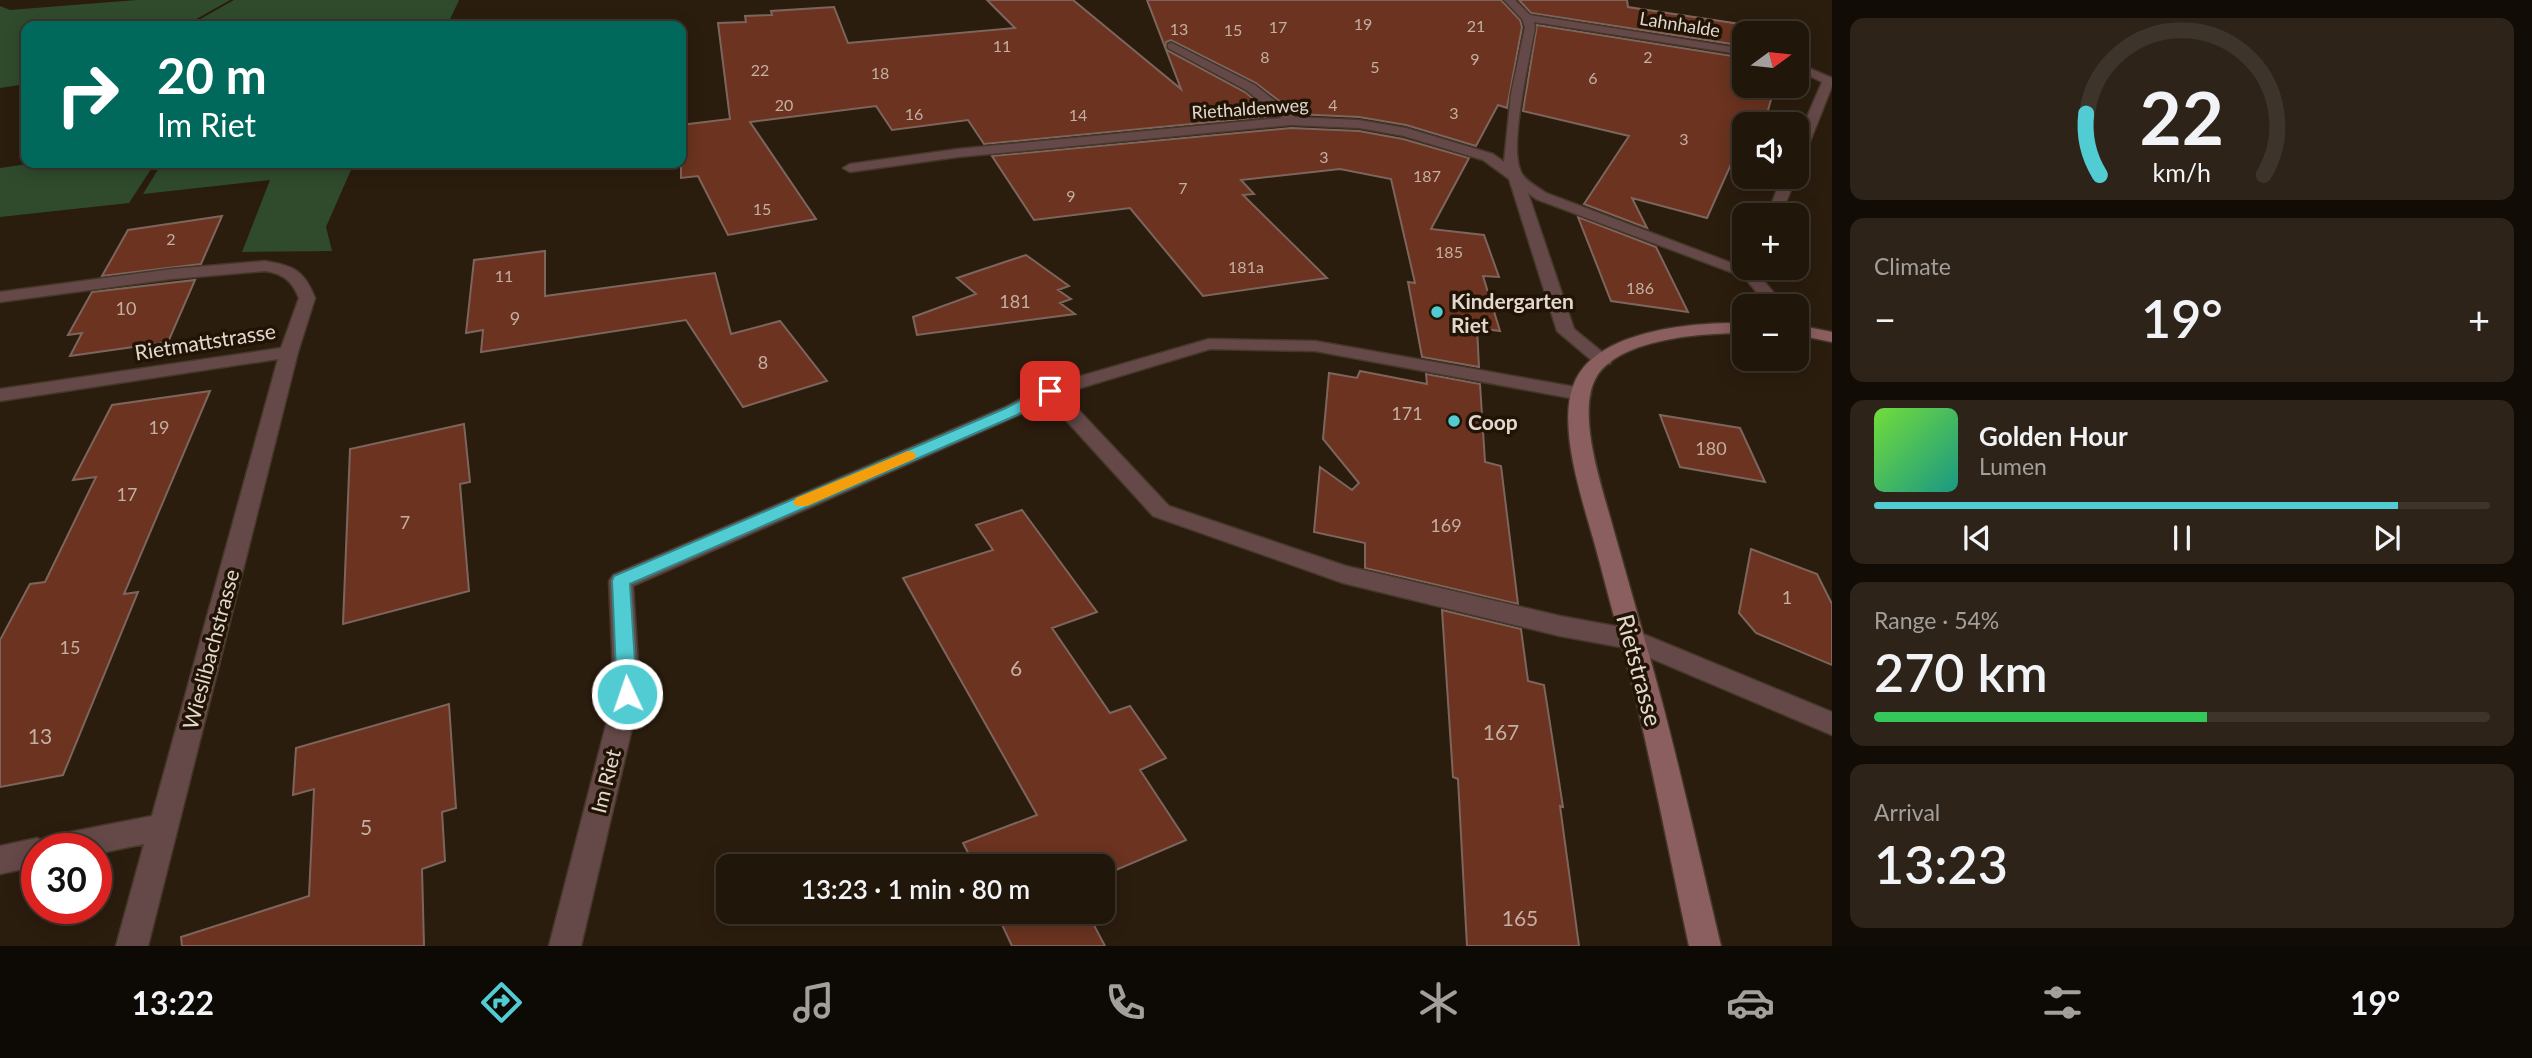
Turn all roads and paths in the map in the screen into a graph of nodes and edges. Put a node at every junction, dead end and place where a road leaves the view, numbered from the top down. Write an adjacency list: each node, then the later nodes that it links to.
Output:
1 (1509, 0): 2 (street)
2 (1527, 18): 4 (street, Lahnhalde); 10 (street)
3 (1172, 46): 7 (street)
4 (1732, 50)
5 (1810, 72): 6 (street)
6 (1830, 82): 8 (street)
7 (1291, 121): 9 (street, Riethaldenweg); 10 (street, Riethaldenweg)
8 (1809, 130)
9 (850, 168)
10 (1514, 176): 11 (street, Riethaldenweg); 17 (street)
11 (1732, 264)
12 (0, 297): 16 (street, Rietmattstrasse)
13 (1732, 328): 17 (street)
14 (1809, 332): 15 (street)
15 (1832, 337)
16 (289, 352): 20 (street, Rietmattstrasse); 23 (street, Wieslibachstrasse)
17 (1603, 360): 19 (street)
18 (1050, 391): 19 (street); 21 (street); 28 (street, Im Riet)
19 (1581, 394): 21 (street, Rietstrasse)
20 (0, 395)
21 (1631, 639): 22 (street); 29 (street, Rietstrasse)
22 (1832, 724)
23 (163, 827): 24 (street); 27 (street, Wieslibachstrasse)
24 (112, 837)
25 (21, 855): 26 (street)
26 (0, 860)
27 (132, 946)
28 (565, 946)
29 (1705, 946)

